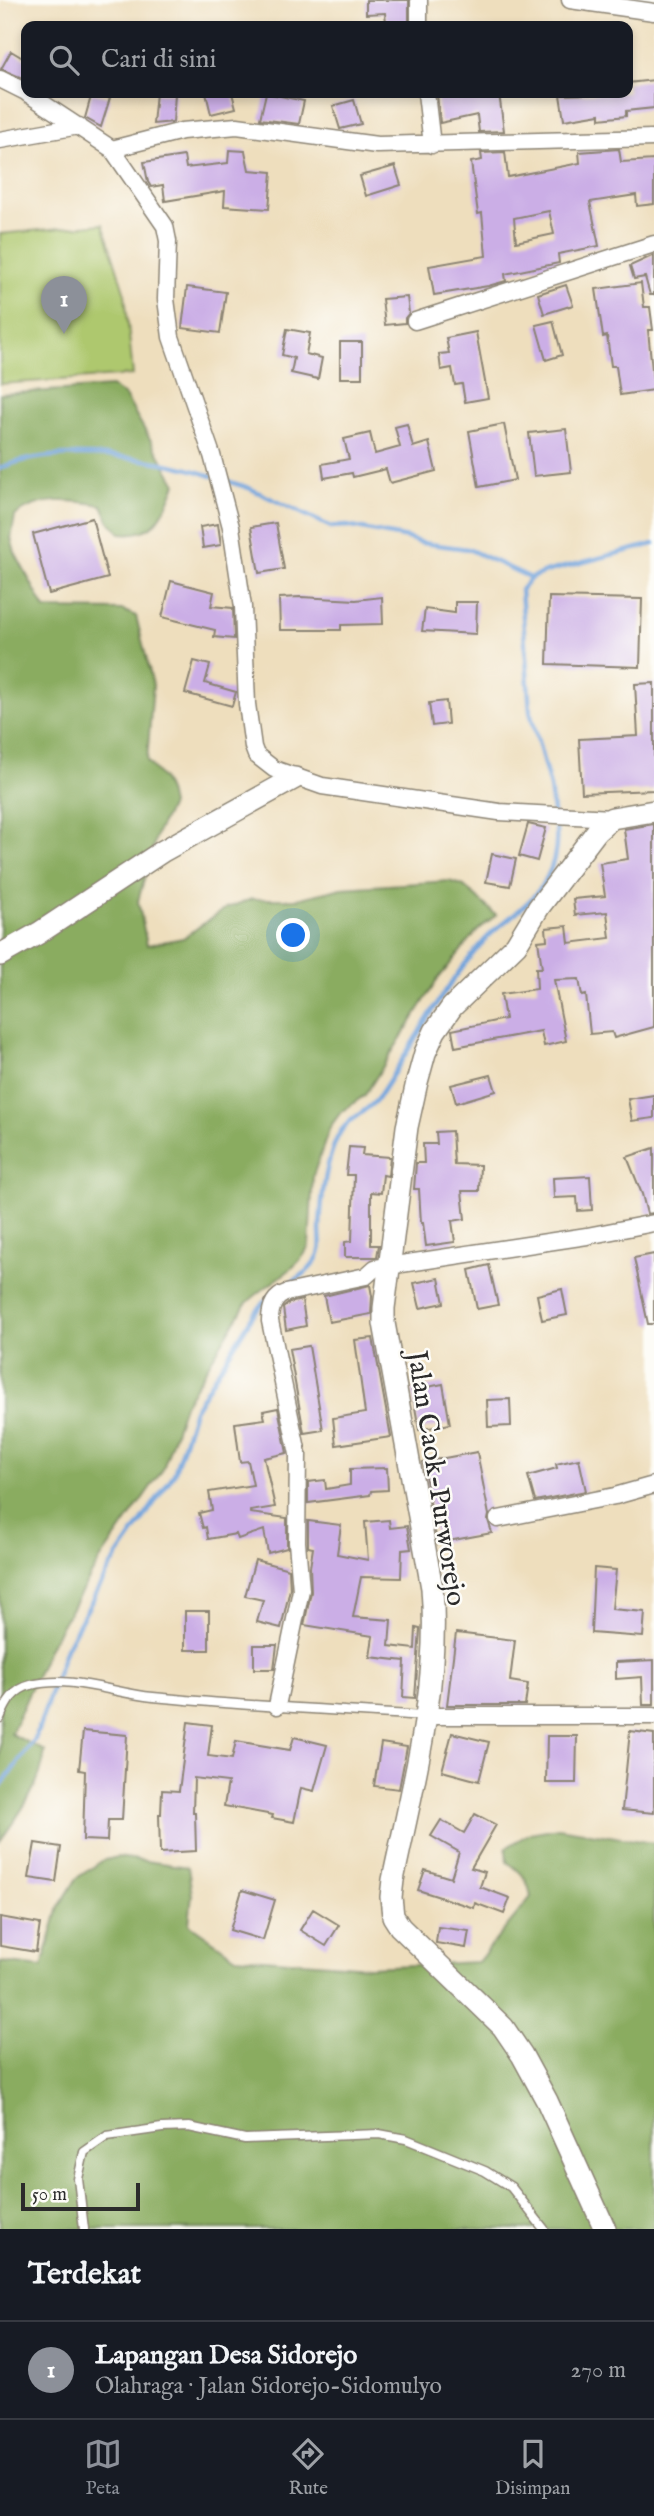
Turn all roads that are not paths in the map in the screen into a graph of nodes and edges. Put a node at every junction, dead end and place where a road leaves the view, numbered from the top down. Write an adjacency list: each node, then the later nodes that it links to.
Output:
1 (419, 0): 4 (street)
2 (570, 0): 3 (street)
3 (654, 12)
4 (419, 21)
5 (0, 79): 6 (street)
6 (21, 90)
7 (35, 98): 9 (street)
8 (427, 98): 12 (street)
9 (79, 126): 11 (street); 13 (street)
10 (654, 138): 12 (street)
11 (0, 139)
12 (432, 145): 13 (street)
13 (112, 149): 16 (street)
14 (654, 244): 15 (street)
15 (415, 321)
16 (295, 778): 18 (street); 19 (street)
17 (654, 811): 18 (street)
18 (612, 818): 21 (street, Jalan Caok-Purworejo)
19 (0, 955)
20 (654, 1223): 21 (street)
21 (391, 1266): 24 (street); 25 (street, Jalan Caok-Purworejo)
22 (654, 1485): 23 (street)
23 (498, 1519)
24 (277, 1706): 25 (lane); 27 (lane)
25 (426, 1716): 26 (street); 30 (street, Jalan Caok-Purworejo)
26 (654, 1716)
27 (0, 1718)
28 (84, 2229): 29 (lane)
29 (544, 2229)
30 (605, 2229)

